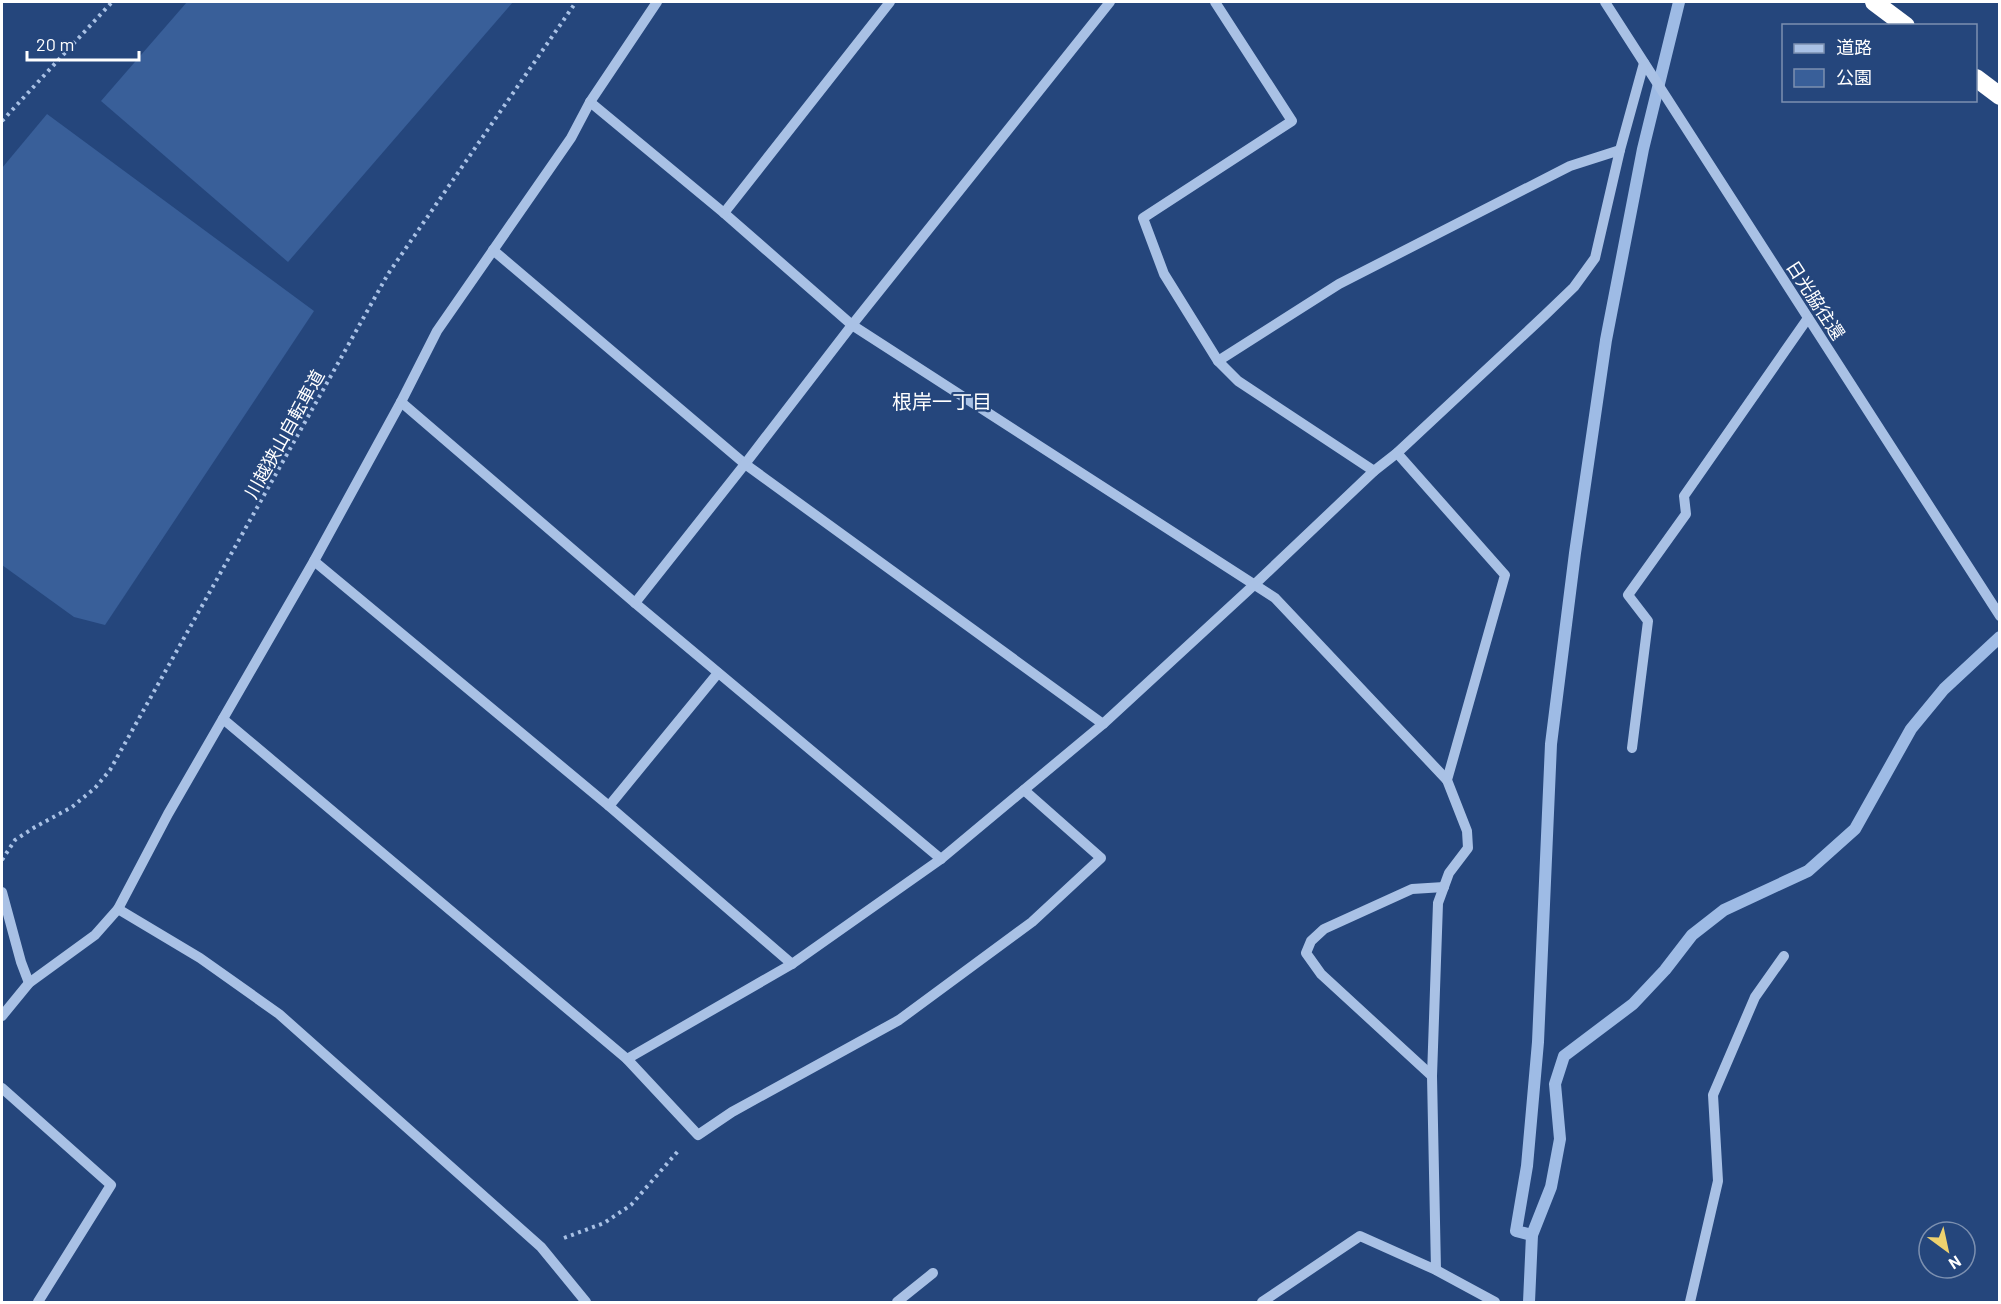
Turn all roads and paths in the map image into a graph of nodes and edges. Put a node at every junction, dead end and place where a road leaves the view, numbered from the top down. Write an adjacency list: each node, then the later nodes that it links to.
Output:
1 (112, 2): 14 (path)
2 (576, 2): 37 (path, 川越狭山自転車道)
3 (657, 2): 13 (street)
4 (890, 2): 16 (street)
5 (1110, 2): 19 (street)
6 (1215, 2): 20 (street)
7 (1605, 2): 10 (street, 日光脇往還)
8 (1874, 2): 9 (highway)
9 (1903, 24)
10 (1645, 65): 15 (street); 18 (street, 日光脇往還)
11 (1977, 79): 12 (highway)
12 (2000, 96)
13 (590, 102): 16 (street); 17 (street)
14 (2, 122)
15 (1620, 150): 20 (street); 22 (street)
16 (724, 213): 19 (street)
17 (493, 250): 21 (street); 23 (street)
18 (1808, 318): 28 (street, 日光脇往還); 32 (street)
19 (852, 325): 23 (street); 26 (street)
20 (1218, 361): 24 (street)
21 (401, 402): 25 (street); 27 (street)
22 (1397, 453): 24 (street); 33 (street)
23 (745, 464): 27 (street); 31 (street)
24 (1374, 471): 26 (street)
25 (314, 561): 30 (street); 35 (street)
26 (1255, 584): 31 (street); 33 (street)
27 (634, 603): 29 (street)
28 (2000, 616)
29 (718, 673): 35 (street); 36 (street)
30 (223, 719): 40 (street); 45 (street)
31 (1103, 724): 34 (street)
32 (1632, 748)
33 (1446, 780): 38 (street)
34 (1024, 790): 36 (street); 48 (street)
35 (609, 806): 42 (street)
36 (941, 859): 42 (street)
37 (2, 860)
38 (1444, 887): 46 (street); 46 (street)
39 (2, 892): 43 (street)
40 (118, 909): 43 (street); 49 (street)
41 (1784, 956): 57 (street)
42 (792, 964): 45 (street)
43 (29, 983): 44 (street)
44 (2, 1016)
45 (627, 1059): 48 (street)
46 (1432, 1076): 50 (street)
47 (2, 1088): 52 (street)
48 (698, 1135): 49 (path)
49 (541, 1247): 53 (street)
50 (1436, 1269): 55 (street); 56 (street)
51 (933, 1273): 54 (street)
52 (38, 1302)
53 (586, 1302)
54 (897, 1302)
55 (1262, 1302)
56 (1495, 1302)
57 (1690, 1302)

